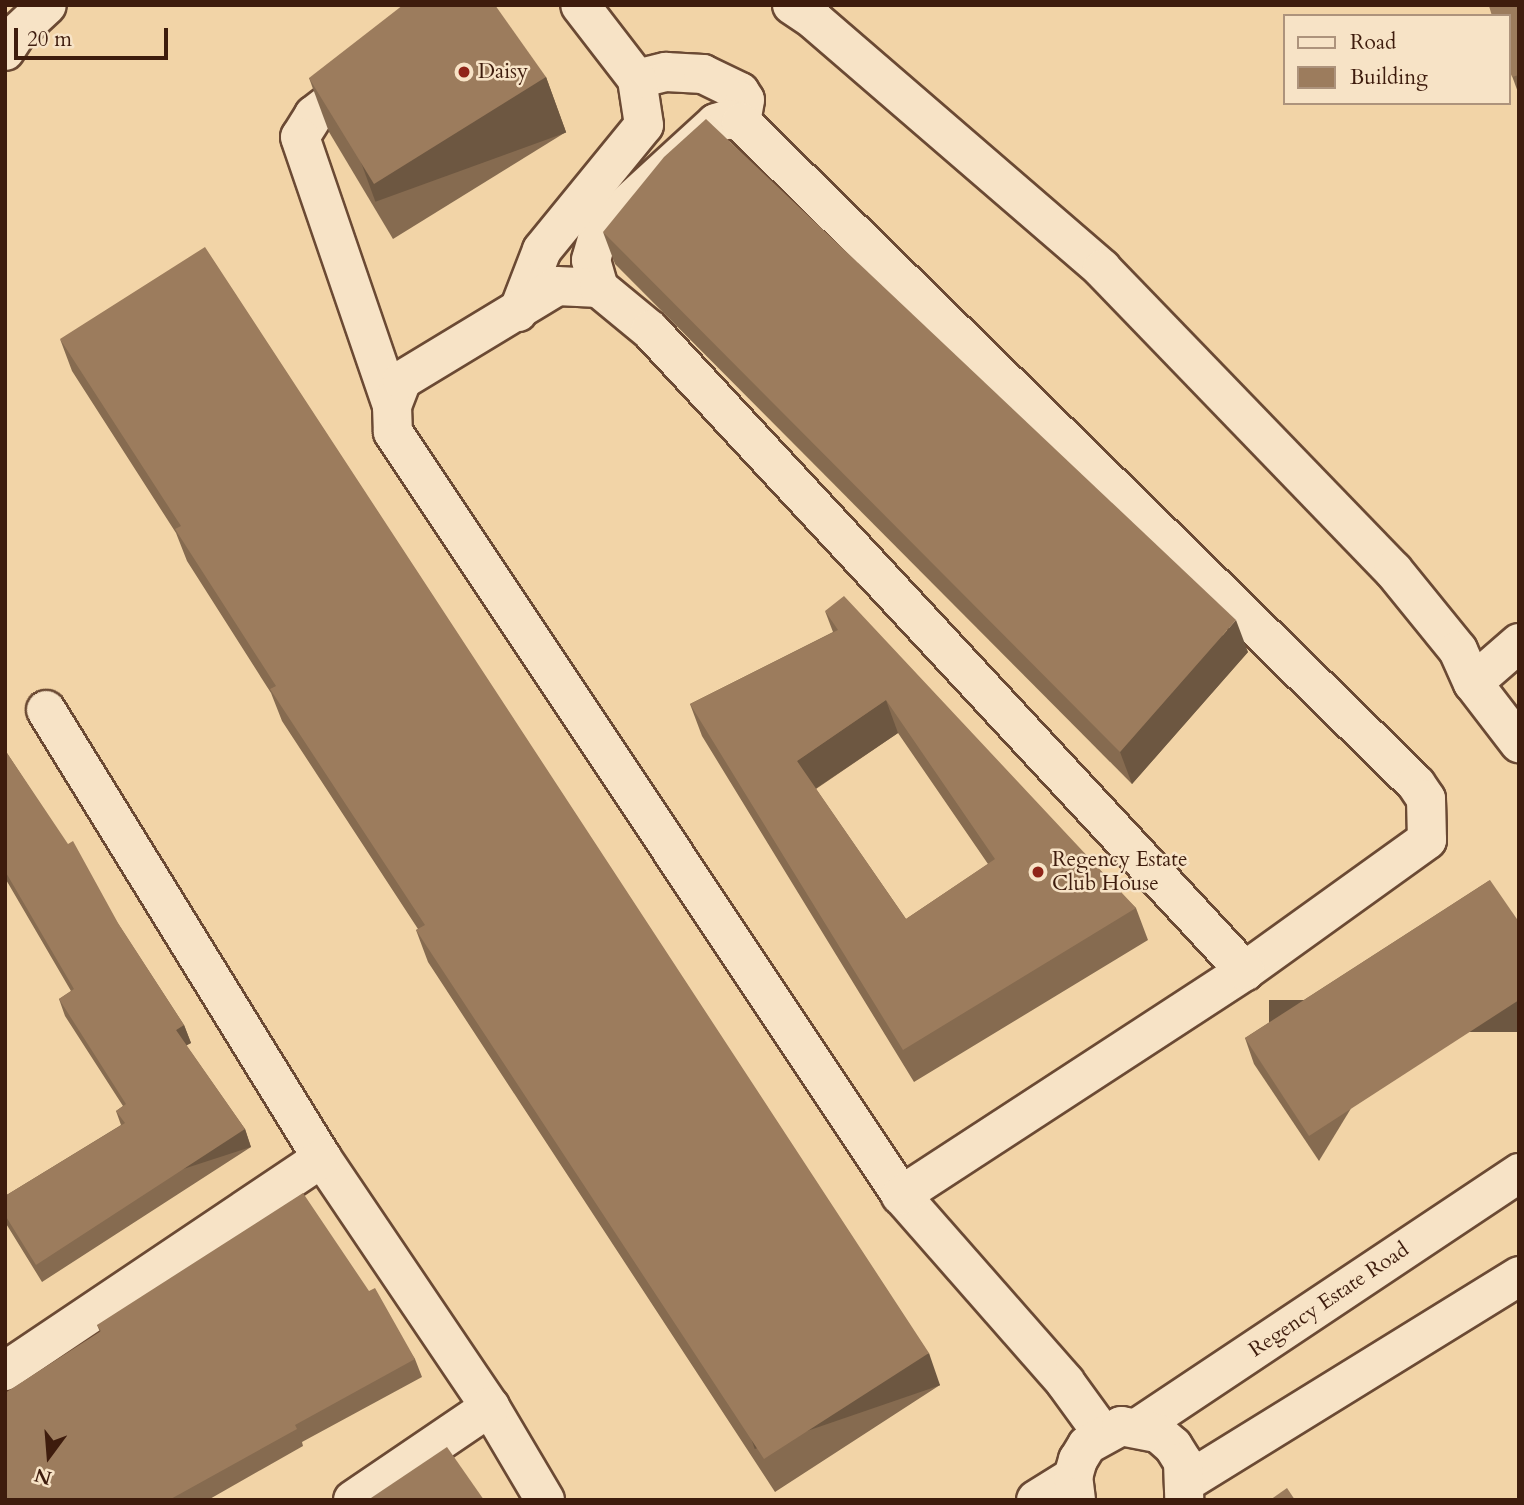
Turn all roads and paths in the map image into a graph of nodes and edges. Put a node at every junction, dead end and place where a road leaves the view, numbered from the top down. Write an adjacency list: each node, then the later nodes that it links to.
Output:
1 (47, 5): 4 (street)
2 (580, 5): 6 (street)
3 (792, 5): 12 (street)
4 (5, 51)
5 (390, 56): 10 (street)
6 (637, 79): 7 (street); 9 (street)
7 (741, 122): 8 (street); 15 (street)
8 (599, 288): 9 (street); 15 (street)
9 (518, 312): 10 (street)
10 (392, 406): 18 (street)
11 (1519, 643): 12 (street)
12 (1474, 683): 14 (street)
13 (46, 710): 16 (street)
14 (1519, 743)
15 (1245, 971): 18 (street)
16 (322, 1158): 20 (street); 21 (street)
17 (1519, 1173): 22 (street, Regency Estate Road)
18 (901, 1195): 23 (street)
19 (1519, 1276): 25 (street)
20 (5, 1371)
21 (490, 1407): 26 (street); 27 (street)
22 (1140, 1426): 23 (street); 25 (street)
23 (1102, 1433): 24 (street)
24 (1074, 1488): 28 (street)
25 (1185, 1491)
26 (353, 1500)
27 (545, 1500)
28 (1036, 1500)

